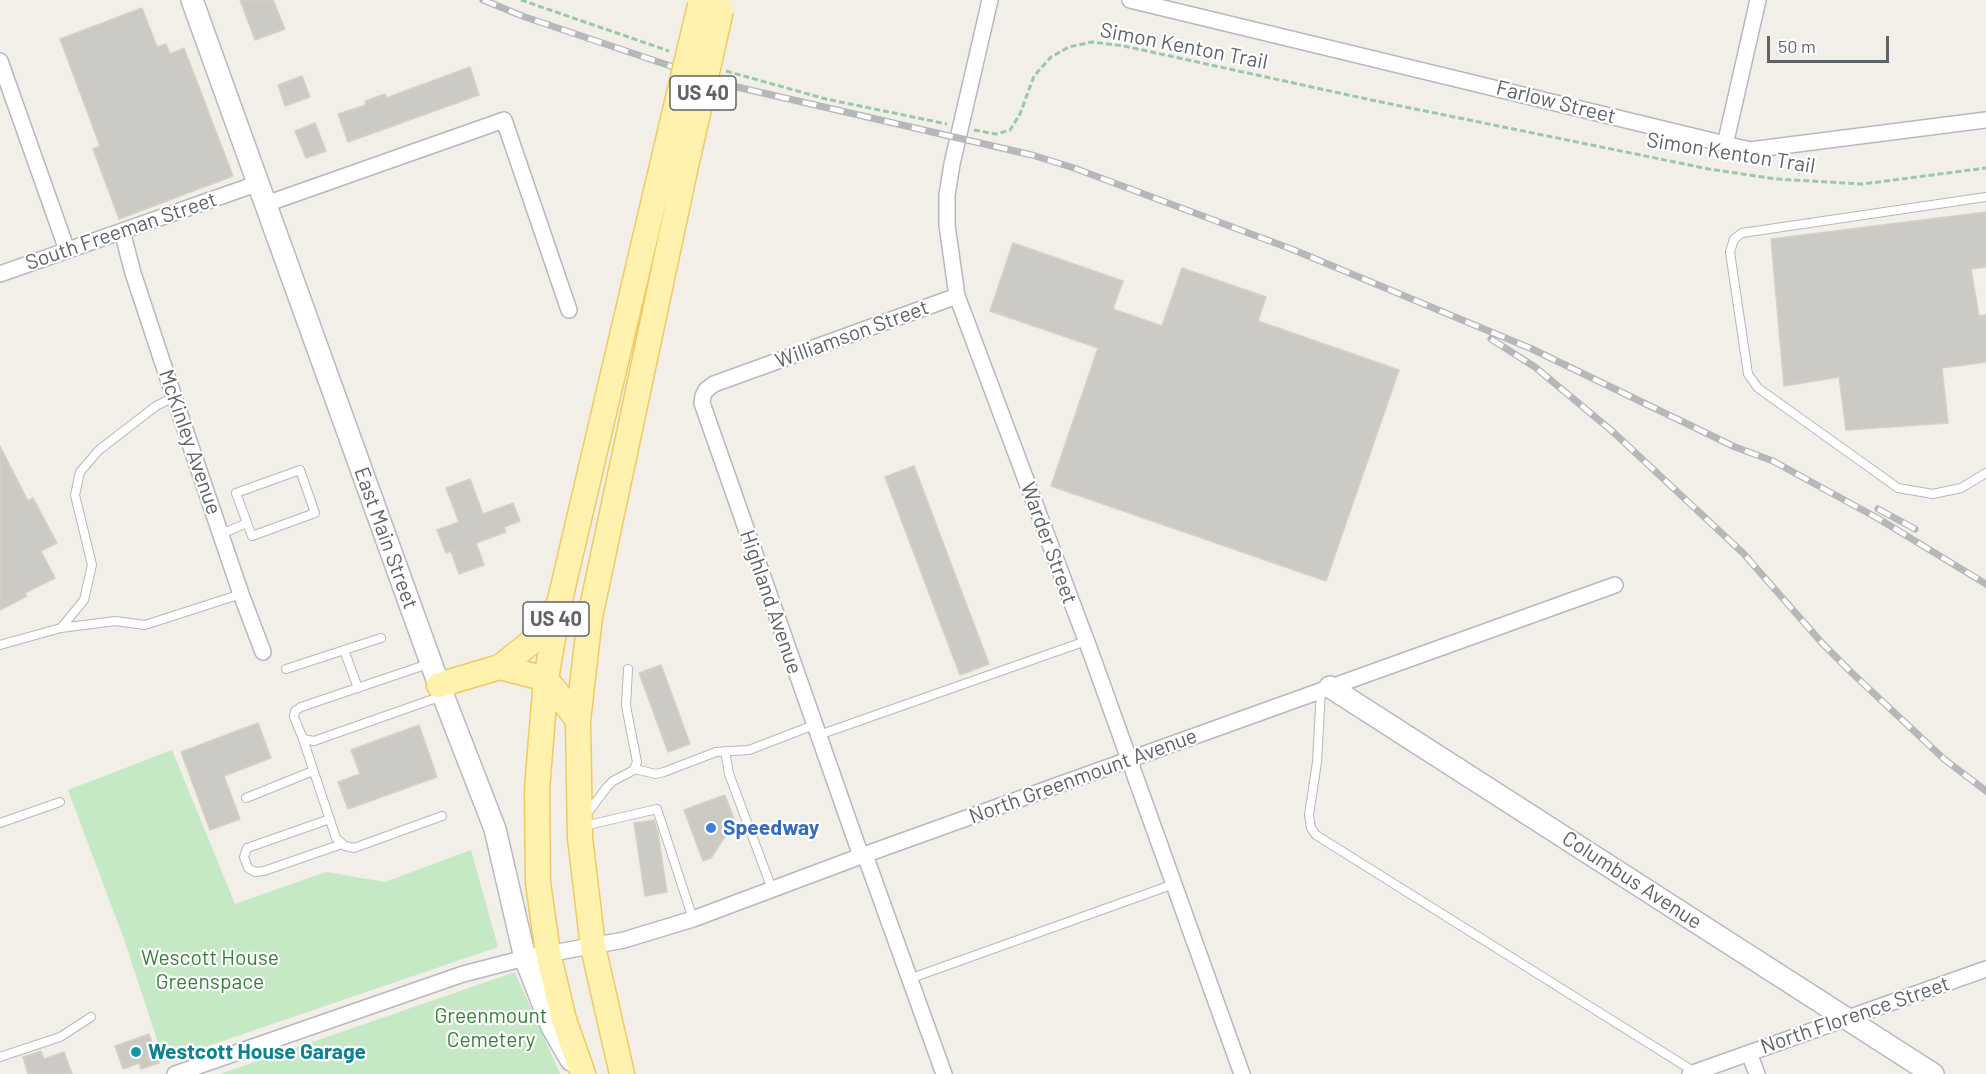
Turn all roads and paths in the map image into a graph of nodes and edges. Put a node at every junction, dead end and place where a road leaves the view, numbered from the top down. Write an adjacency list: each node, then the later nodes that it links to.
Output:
1 (192, 0): 15 (main road, East Main Street)
2 (521, 0): 7 (path)
3 (990, 0): 11 (street, Warder Street)
4 (1130, 0): 12 (street, Farlow Street)
5 (1758, 0): 12 (street)
6 (712, 4): 14 (main road, US 40, bridge)
7 (678, 54)
8 (0, 61): 19 (street)
9 (722, 70): 11 (path, Simon Kenton Trail)
10 (1986, 120): 12 (street, Farlow Street)
11 (961, 127): 13 (path, Simon Kenton Trail); 21 (street, Warder Street)
12 (1725, 145)
13 (1986, 168)
14 (672, 173): 30 (main road, US 40); 44 (main road, US 40)
15 (250, 186): 17 (main road, East Main Street); 18 (street, South Freeman Street)
16 (1986, 197): 25 (lane)
17 (266, 204): 22 (street); 41 (main road, East Main Street)
18 (122, 231): 19 (street, South Freeman Street); 24 (street, McKinley Avenue)
19 (67, 250): 20 (street, South Freeman Street)
20 (0, 274)
21 (957, 296): 23 (street, Williamson Street); 33 (street, Warder Street)
22 (569, 310)
23 (746, 372): 45 (street, Highland Avenue)
24 (174, 397): 27 (street, McKinley Avenue); 31 (lane)
25 (1986, 473)
26 (247, 523): 26 (lane); 27 (lane)
27 (221, 534): 29 (street, McKinley Avenue)
28 (1615, 585): 43 (street, North Greenmount Avenue)
29 (241, 594): 31 (lane); 36 (street, McKinley Avenue)
30 (559, 604): 37 (main road); 40 (main road, US 40)
31 (62, 628): 34 (lane)
32 (381, 638): 35 (lane)
33 (1086, 641): 45 (lane); 48 (street, Warder Street)
34 (0, 645)
35 (344, 650): 38 (lane); 42 (lane)
36 (263, 652)
37 (500, 667): 40 (main road); 41 (main road)
38 (286, 669)
39 (628, 669): 49 (lane)
40 (546, 679): 44 (main road); 63 (main road, US 40)
41 (438, 681): 42 (lane); 46 (lane); 63 (main road, East Main Street)
42 (358, 688): 46 (lane)
43 (1326, 689): 48 (street, North Greenmount Avenue); 67 (main road, Columbus Avenue); 70 (lane)
44 (578, 720): 56 (main road, US 40)
45 (816, 730): 47 (lane); 58 (street, Highland Avenue)
46 (303, 739): 50 (lane)
47 (725, 751): 49 (lane); 60 (lane)
48 (1129, 759): 58 (street, North Greenmount Avenue); 59 (street, Warder Street)
49 (635, 769): 56 (lane)
50 (314, 771): 51 (lane); 54 (lane)
51 (246, 798)
52 (60, 802): 55 (lane)
53 (442, 816): 57 (lane)
54 (330, 819): 57 (lane); 57 (lane)
55 (0, 823)
56 (580, 825): 61 (lane); 62 (main road, US 40)
57 (342, 843)
58 (863, 856): 60 (street, North Greenmount Avenue); 65 (street, Highland Avenue)
59 (1174, 884): 65 (lane); 75 (street, Warder Street)
60 (772, 890): 61 (street, North Greenmount Avenue)
61 (693, 919): 62 (street, North Greenmount Avenue)
62 (593, 946): 63 (street, North Greenmount Avenue); 73 (main road, US 40)
63 (536, 956): 71 (street, North Greenmount Avenue); 72 (main road, US 40)
64 (1986, 969): 67 (street, North Florence Street)
65 (909, 979): 74 (street, Highland Avenue)
66 (91, 1017): 69 (lane)
67 (1847, 1018): 68 (street, North Florence Street); 77 (main road, Columbus Avenue)
68 (1749, 1053): 70 (street, North Florence Street); 76 (street)
69 (0, 1057)
70 (1692, 1073)
71 (175, 1074)
72 (581, 1074)
73 (622, 1074)
74 (944, 1074)
75 (1242, 1074)
76 (1757, 1074)
77 (1933, 1074)

